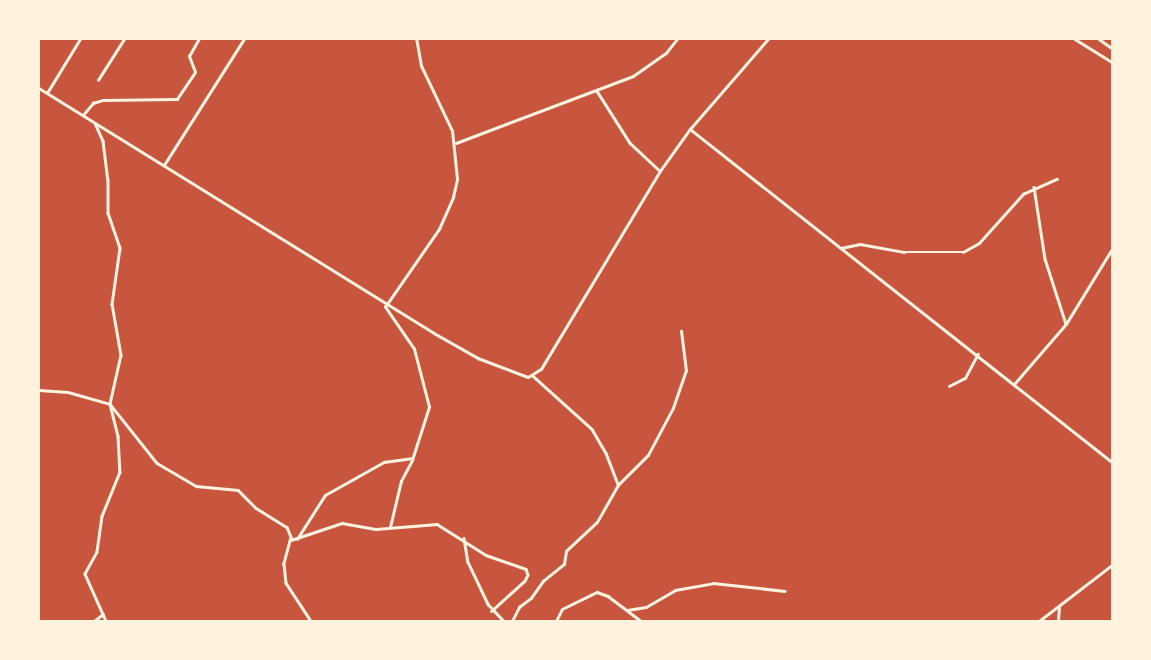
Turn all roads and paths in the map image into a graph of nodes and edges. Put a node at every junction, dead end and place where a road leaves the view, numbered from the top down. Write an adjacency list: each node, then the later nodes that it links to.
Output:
1 (80, 39): 15 (street)
2 (124, 39): 12 (street)
3 (199, 39): 16 (street)
4 (244, 39): 20 (street)
5 (416, 39): 19 (street)
6 (677, 39): 14 (street)
7 (768, 39): 18 (street)
8 (1075, 39): 11 (street)
9 (1099, 39): 10 (street)
10 (1112, 48)
11 (1112, 62)
12 (98, 80)
13 (39, 88): 15 (street)
14 (597, 91): 19 (street); 21 (street)
15 (46, 93): 16 (street)
16 (83, 116): 17 (street)
17 (95, 123): 20 (street); 34 (street)
18 (690, 130): 21 (street); 24 (street)
19 (455, 143): 26 (street)
20 (164, 165): 26 (street)
21 (660, 171): 30 (street)
22 (1057, 179): 23 (street)
23 (1034, 187): 24 (street); 27 (street)
24 (841, 248): 29 (street)
25 (1112, 249): 27 (street)
26 (389, 303): 30 (street); 35 (street)
27 (1066, 324): 31 (street)
28 (682, 331): 37 (street)
29 (978, 354): 31 (street); 32 (street)
30 (533, 376): 37 (street)
31 (1014, 383): 36 (street)
32 (949, 386)
33 (39, 390): 34 (street)
34 (110, 404): 41 (street); 47 (street)
35 (411, 458): 38 (street); 40 (street)
36 (1112, 462)
37 (618, 485): 52 (street)
38 (390, 527): 39 (street); 40 (street)
39 (464, 538): 46 (street); 46 (street)
40 (297, 539): 41 (street)
41 (290, 540): 50 (street)
42 (1112, 565): 44 (street)
43 (785, 591): 45 (street)
44 (1059, 607): 55 (street); 56 (street)
45 (627, 610): 53 (street); 54 (street)
46 (492, 611): 51 (street)
47 (103, 614): 48 (street); 49 (street)
48 (94, 621)
49 (106, 621)
50 (311, 621)
51 (504, 621)
52 (512, 621)
53 (556, 621)
54 (641, 621)
55 (1039, 621)
56 (1058, 621)

